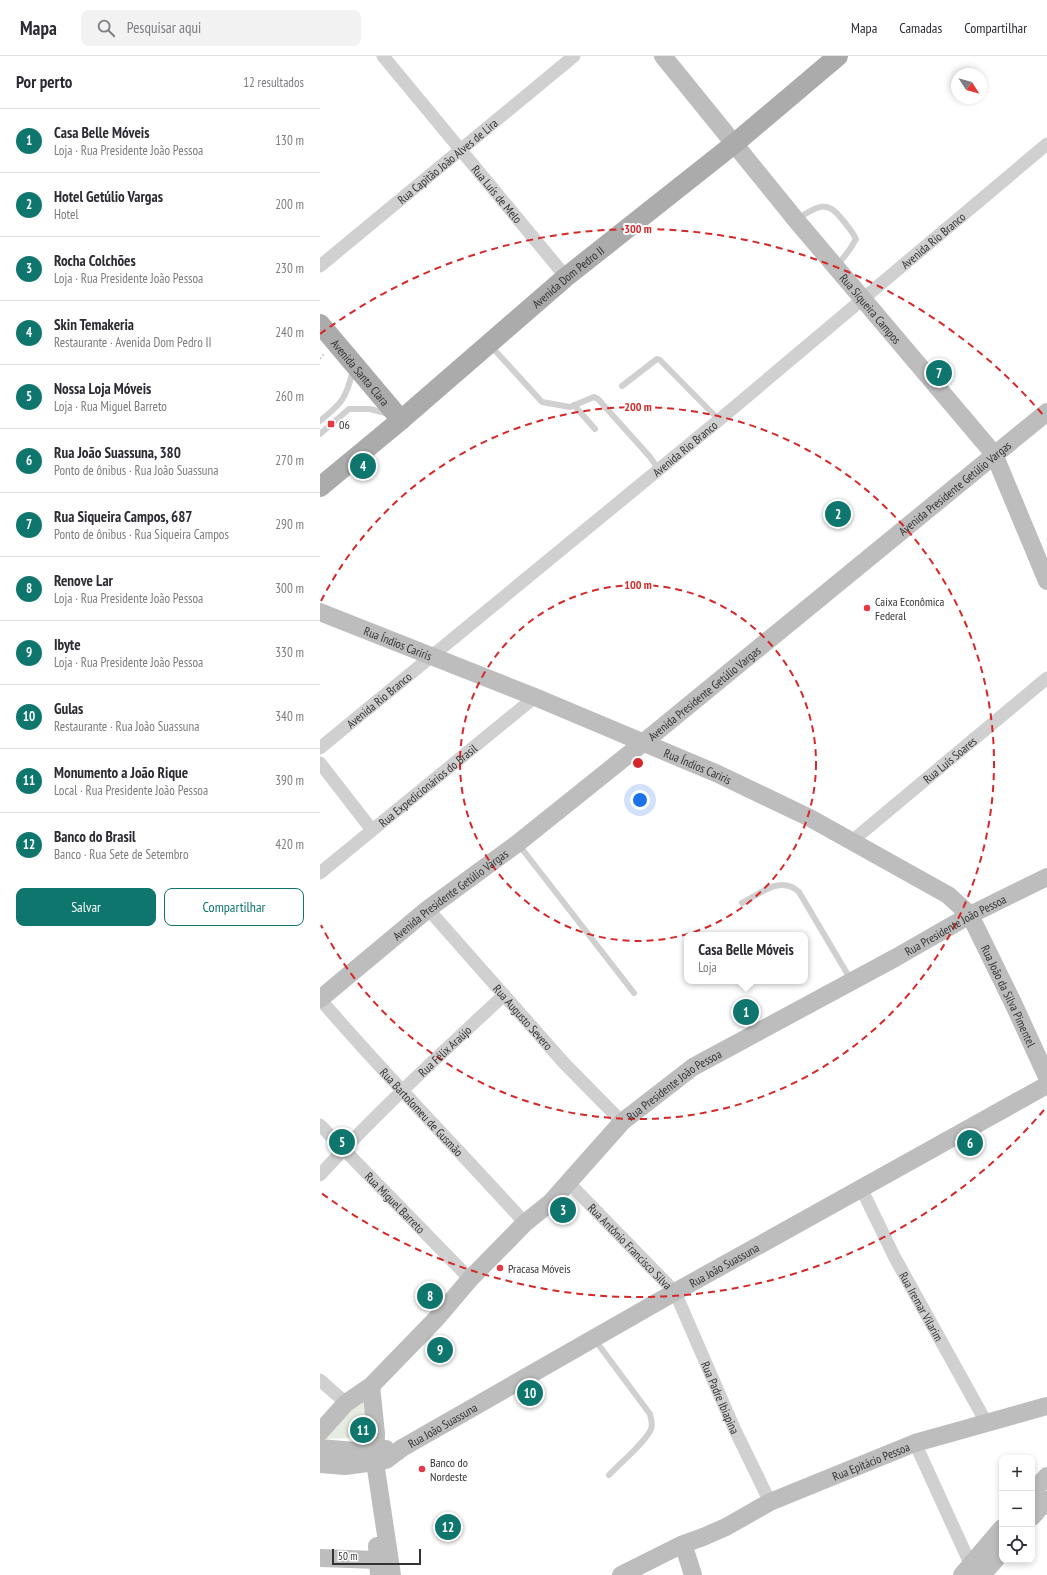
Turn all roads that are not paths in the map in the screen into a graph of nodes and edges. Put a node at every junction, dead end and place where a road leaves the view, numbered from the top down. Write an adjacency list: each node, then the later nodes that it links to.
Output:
1 (383, 56): 7 (street, Rua Luís de Melo)
2 (574, 56): 7 (street, Rua Capitão João Alves de Lira)
3 (663, 56): 5 (main road, Rua Siqueira Campos)
4 (838, 56): 5 (main road, Avenida Dom Pedro II)
5 (734, 144): 8 (main road, Rua Siqueira Campos); 11 (main road, Avenida Dom Pedro II)
6 (1047, 144): 12 (street, Avenida Rio Branco)
7 (460, 151): 9 (street, Rua Capitão João Alves de Lira); 11 (street, Rua Luís de Melo)
8 (796, 220): 10 (main road, Rua Siqueira Campos); 10 (lane)
9 (320, 266)
10 (836, 266): 12 (main road, Rua Siqueira Campos)
11 (566, 277): 14 (main road, Avenida Dom Pedro II)
12 (864, 298): 20 (street, Avenida Rio Branco); 24 (main road, Rua Siqueira Campos)
13 (320, 324): 15 (main road, Avenida Santa Clara)
14 (489, 344): 17 (lane); 19 (main road, Avenida Dom Pedro II)
15 (354, 367): 19 (main road, Avenida Santa Clara); 21 (lane)
16 (622, 386): 20 (lane)
17 (574, 405): 22 (lane); 25 (lane)
18 (1047, 412): 24 (main road, Avenida Presidente Getúlio Vargas)
19 (398, 418): 23 (lane); 26 (main road, Avenida Dom Pedro II)
20 (719, 420): 25 (street, Avenida Rio Branco)
21 (320, 421)
22 (595, 429)
23 (320, 434)
24 (994, 454): 27 (main road, Rua Siqueira Campos); 32 (main road, Avenida Presidente Getúlio Vargas)
25 (659, 470): 29 (street, Avenida Rio Branco)
26 (320, 487)
27 (1047, 581)
28 (320, 612): 29 (main road, Rua Índios Cariris)
29 (432, 657): 31 (main road, Rua Índios Cariris); 33 (street, Avenida Rio Branco)
30 (1047, 678): 36 (street, Rua Luís Soares)
31 (535, 697): 32 (main road, Rua Índios Cariris); 35 (street, Rua Expedicionários do Brasil)
32 (644, 742): 36 (main road, Rua Índios Cariris); 37 (main road, Avenida Presidente Getúlio Vargas)
33 (320, 748)
34 (320, 763): 35 (street)
35 (372, 830): 38 (street, Rua Expedicionários do Brasil)
36 (852, 841): 42 (main road, Rua Índios Cariris)
37 (518, 843): 41 (main road, Avenida Presidente Getúlio Vargas); 44 (lane)
38 (320, 873)
39 (1047, 877): 42 (main road, Rua Presidente João Pessoa)
40 (742, 903): 43 (lane)
41 (428, 908): 45 (street, Rua Augusto Severo); 46 (main road, Avenida Presidente Getúlio Vargas)
42 (970, 915): 43 (main road, Rua Presidente João Pessoa); 47 (main road, Rua João da Silva Pimentel)
43 (852, 982): 50 (main road, Rua Presidente João Pessoa)
44 (634, 993)
45 (504, 995): 49 (street, Rua Félix Araújo); 50 (street, Rua Augusto Severo)
46 (320, 999): 49 (street, Rua Bartolomeu de Gusmão)
47 (1047, 1077)
48 (1047, 1085): 55 (main road, Rua João Suassuna)
49 (403, 1091): 52 (street, Rua Félix Araújo); 56 (street, Rua Bartolomeu de Gusmão)
50 (622, 1122): 54 (main road, Rua Presidente João Pessoa)
51 (320, 1125): 52 (street, Rua Miguel Barreto)
52 (343, 1149): 53 (street, Rua Félix Araújo); 57 (street, Rua Miguel Barreto)
53 (320, 1175)
54 (569, 1183): 56 (main road, Rua Presidente João Pessoa); 58 (street, Rua Antônio Francisco Silva)
55 (861, 1188): 58 (main road, Rua João Suassuna); 64 (street, Rua Iremar Vilarim)
56 (525, 1224): 57 (main road, Rua Presidente João Pessoa)
57 (470, 1279): 61 (main road, Rua Presidente João Pessoa)
58 (675, 1292): 59 (main road, Rua João Suassuna); 75 (street, Rua Padre Ibiapina)
59 (594, 1339): 68 (main road, Rua João Suassuna); 70 (lane)
60 (320, 1380): 62 (street)
61 (371, 1386): 62 (main road, Rua Presidente João Pessoa); 68 (main road)
62 (346, 1403): 65 (main road, Rua Presidente João Pessoa)
63 (1047, 1406): 64 (main road, Rua Epitácio Pessoa)
64 (986, 1422): 66 (main road, Rua Epitácio Pessoa)
65 (320, 1432)
66 (915, 1443): 75 (main road, Rua Epitácio Pessoa); 82 (street)
67 (320, 1448): 68 (main road)
68 (375, 1456): 69 (main road); 72 (main road)
69 (320, 1464)
70 (609, 1475)
71 (1047, 1476): 73 (main road)
72 (380, 1491): 81 (main road); 83 (main road)
73 (1034, 1491)
74 (1047, 1500): 76 (main road)
75 (770, 1502): 78 (main road, Rua Epitácio Pessoa)
76 (1035, 1514)
77 (999, 1533): 82 (main road)
78 (683, 1549): 84 (main road); 85 (main road); 86 (main road)
79 (999, 1554): 82 (main road)
80 (320, 1558): 81 (main road)
81 (378, 1568)
82 (973, 1573)
83 (392, 1575)
84 (621, 1575)
85 (644, 1575)
86 (693, 1575)

